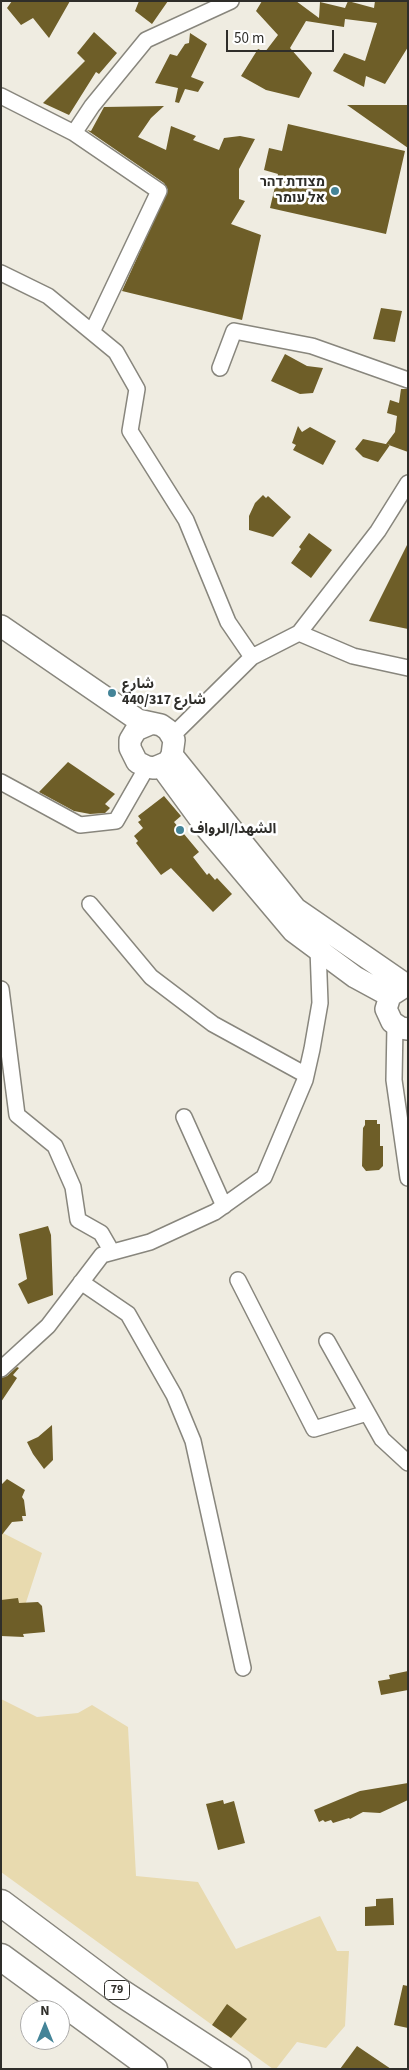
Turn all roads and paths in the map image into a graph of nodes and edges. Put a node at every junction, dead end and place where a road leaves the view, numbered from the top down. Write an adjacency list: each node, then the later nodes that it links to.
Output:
1 (231, 1): 3 (street)
2 (1, 96): 3 (street)
3 (74, 132): 5 (street)
4 (1, 273): 5 (street)
5 (92, 332): 12 (street)
6 (220, 368): 7 (street)
7 (408, 380)
8 (408, 483): 10 (street)
9 (1, 626): 14 (street)
10 (299, 632): 12 (street); 13 (street)
11 (1, 638): 14 (street)
12 (252, 657): 15 (street)
13 (408, 668)
14 (142, 728): 15 (street); 15 (street)
15 (163, 756): 16 (street); 18 (street); 20 (street)
16 (1, 782)
17 (90, 904): 22 (street)
18 (318, 949): 20 (street); 22 (street)
19 (1, 989): 26 (street)
20 (402, 990): 21 (street)
21 (401, 1027): 24 (street)
22 (306, 1075): 25 (street)
23 (184, 1117): 25 (street)
24 (408, 1178)
25 (224, 1206): 26 (street)
26 (112, 1252): 28 (street)
27 (238, 1280): 31 (street)
28 (81, 1282): 30 (street); 33 (street)
29 (327, 1342): 31 (street)
30 (1, 1369)
31 (367, 1413): 32 (street)
32 (408, 1463)
33 (243, 1668)
34 (1, 1903): 37 (highway, 79)
35 (1, 1957): 36 (highway)
36 (154, 2069)
37 (238, 2069)

